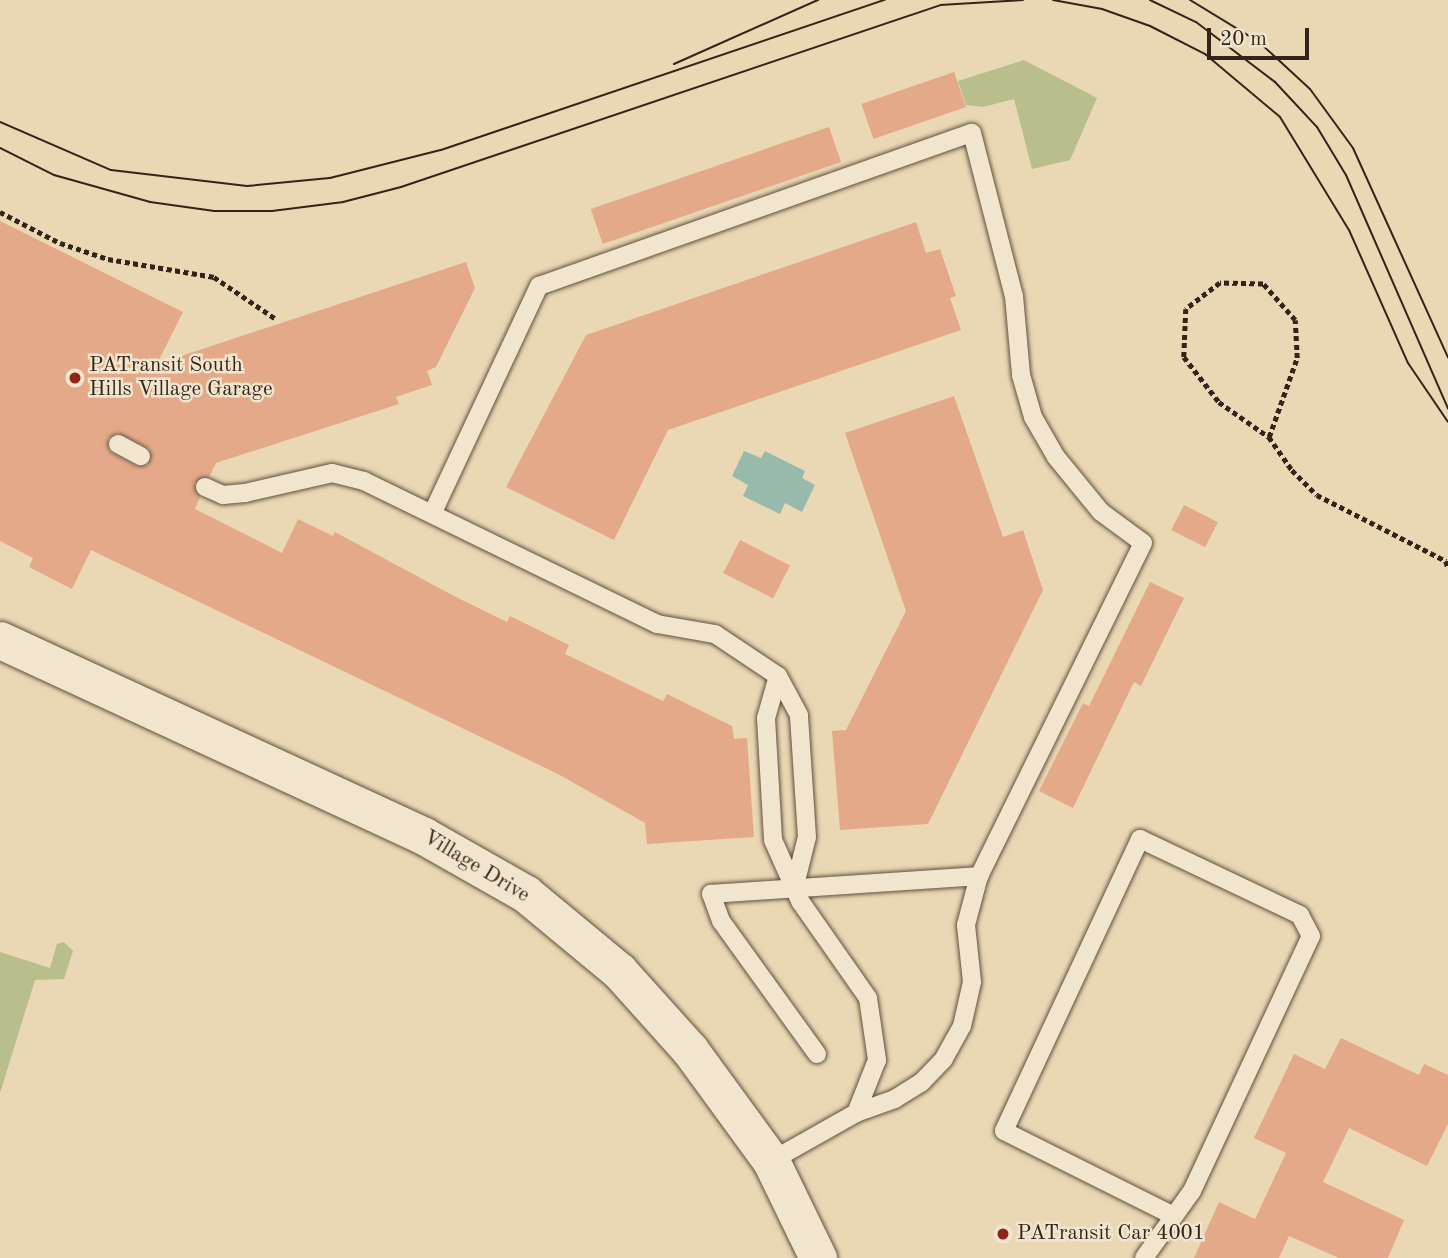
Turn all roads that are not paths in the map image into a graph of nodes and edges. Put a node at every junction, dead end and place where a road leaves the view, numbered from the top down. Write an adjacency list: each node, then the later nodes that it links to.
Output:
1 (118, 444): 2 (lane)
2 (141, 456)
3 (205, 487): 4 (lane)
4 (433, 512): 6 (lane); 7 (lane)
5 (0, 640): 11 (street, Village Drive)
6 (778, 676): 8 (lane); 8 (lane)
7 (979, 876): 8 (lane); 10 (lane)
8 (794, 885): 9 (lane); 10 (lane)
9 (817, 1054)
10 (856, 1113): 11 (lane)
11 (771, 1161): 13 (street, Village Drive)
12 (1174, 1216): 12 (lane); 14 (lane)
13 (818, 1258)
14 (1144, 1258)

